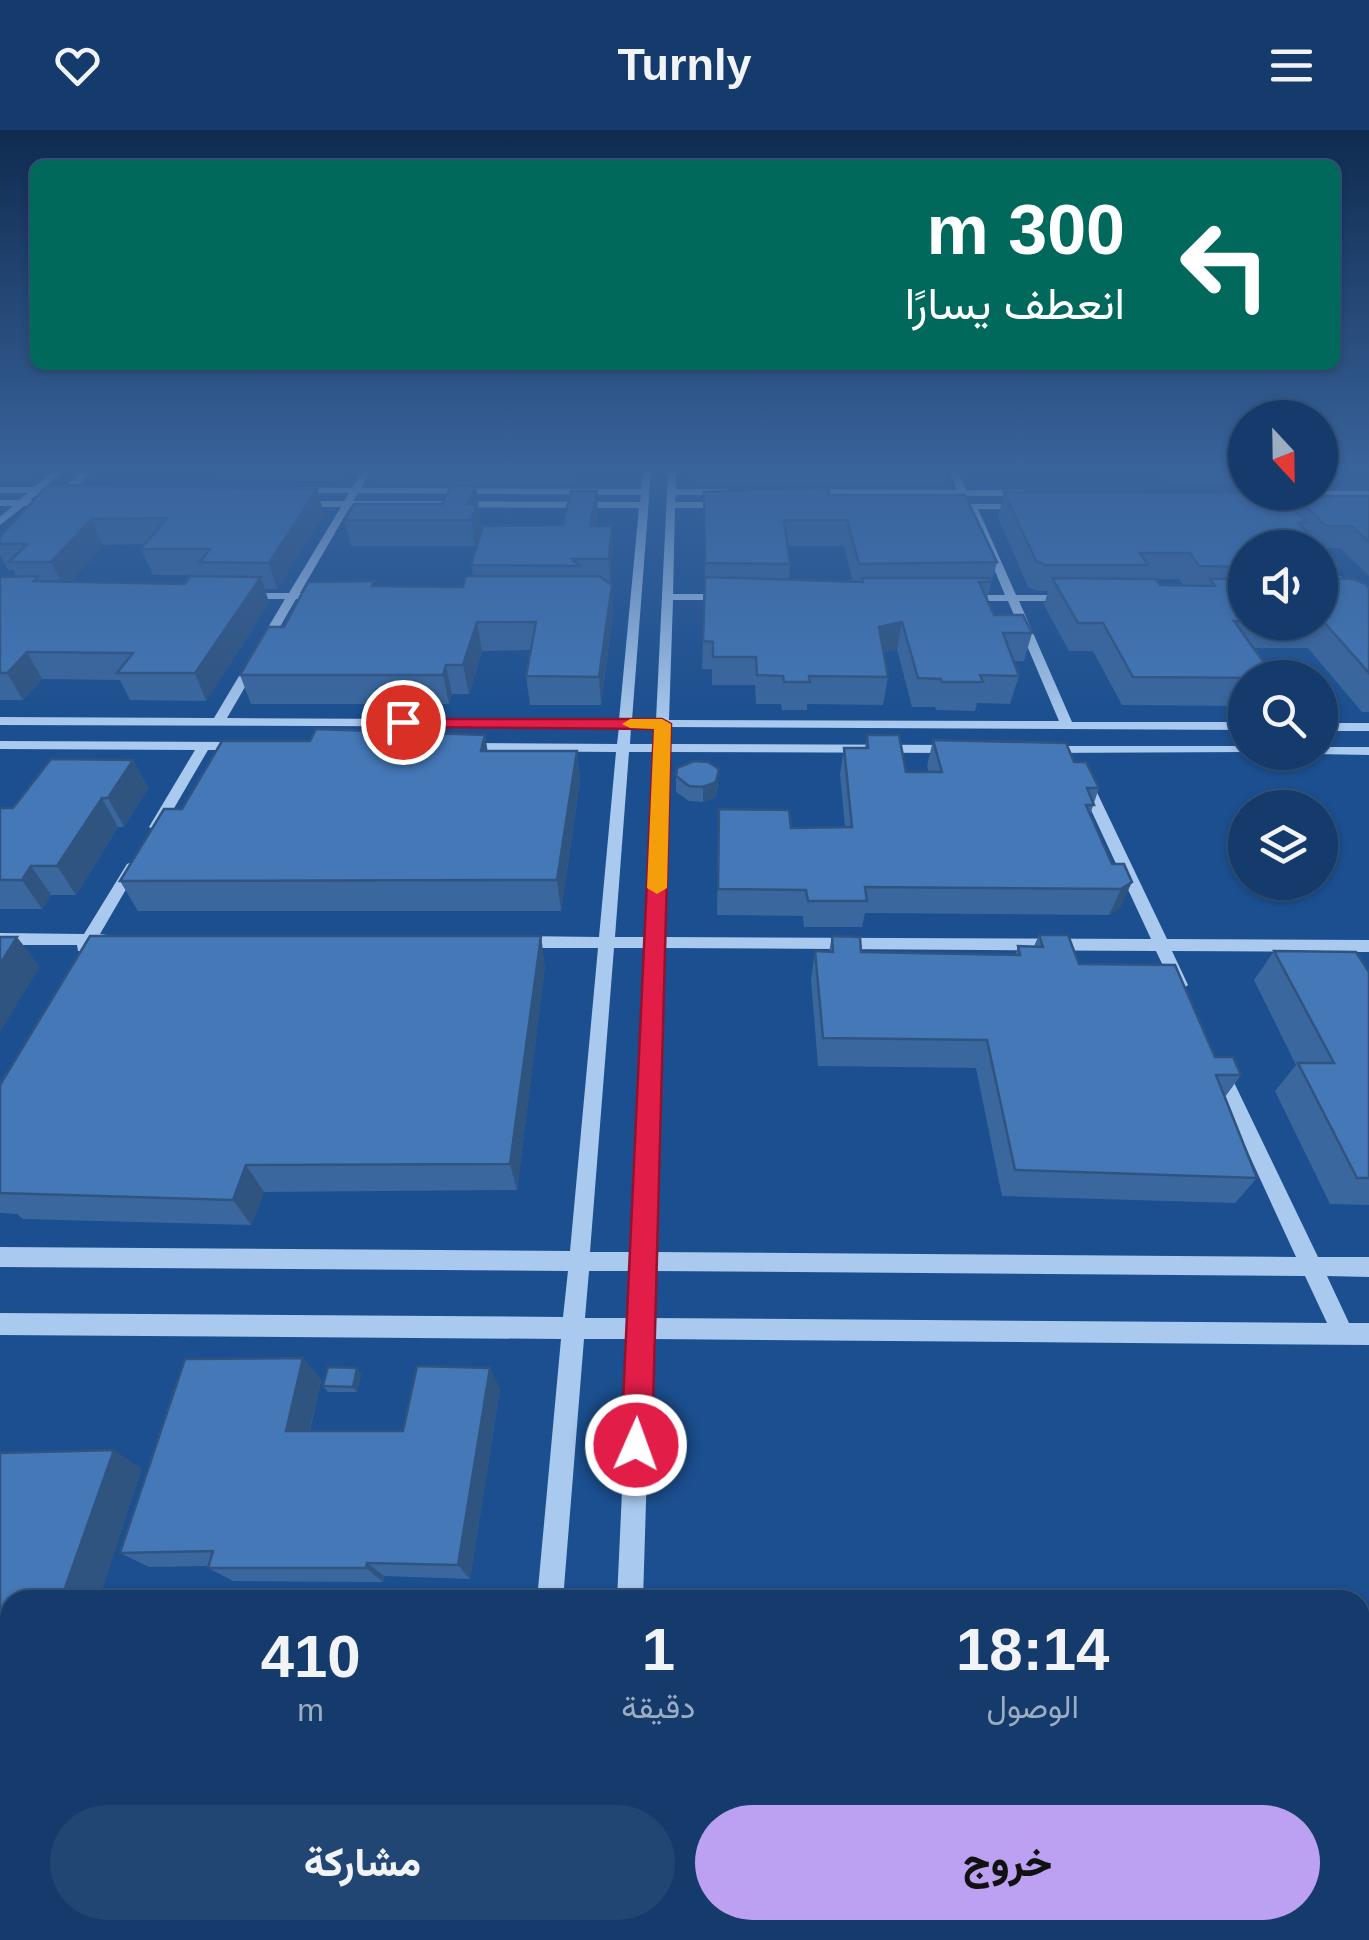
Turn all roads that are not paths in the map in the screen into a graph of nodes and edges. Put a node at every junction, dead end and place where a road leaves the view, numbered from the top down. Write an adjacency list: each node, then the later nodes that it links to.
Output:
1 (316, 556): 7 (street)
2 (633, 556): 18 (street)
3 (669, 556): 9 (street)
4 (995, 556): 12 (street)
5 (1338, 577): 15 (street)
6 (234, 596): 7 (street)
7 (292, 596): 8 (street); 17 (street)
8 (331, 596)
9 (667, 597): 10 (street); 19 (street)
10 (744, 597)
11 (956, 598): 12 (street)
12 (1014, 598): 13 (street); 20 (street)
13 (1072, 598)
14 (1340, 599): 15 (street)
15 (1366, 603)
16 (0, 721): 17 (street)
17 (218, 722): 18 (street)
18 (625, 724): 19 (street); 28 (street)
19 (662, 724): 20 (street); 29 (street)
20 (1067, 726): 21 (street)
21 (1228, 726)
22 (1338, 726): 23 (street)
23 (1369, 727)
24 (0, 745): 25 (street)
25 (204, 746): 26 (street); 36 (street)
26 (264, 746)
27 (444, 747): 28 (street)
28 (623, 748): 29 (street); 42 (street)
29 (662, 748): 30 (street); 43 (street)
30 (973, 750)
31 (1031, 750): 32 (street)
32 (1070, 750): 33 (street); 44 (street)
33 (1228, 750)
34 (1338, 751): 35 (street)
35 (1369, 751)
36 (146, 843)
37 (137, 859): 39 (street)
38 (0, 939): 39 (street)
39 (89, 940): 40 (street); 46 (street)
40 (129, 940)
41 (507, 942): 42 (street)
42 (606, 942): 43 (street); 50 (street)
43 (655, 943): 44 (street); 51 (street)
44 (1161, 945): 45 (street); 47 (street)
45 (1369, 946)
46 (79, 956)
47 (1186, 999)
48 (1211, 1052): 52 (street)
49 (0, 1256): 50 (street)
50 (579, 1261): 51 (street); 55 (street)
51 (643, 1262): 52 (street); 56 (street)
52 (1311, 1266): 53 (street); 57 (street)
53 (1369, 1267)
54 (0, 1324): 55 (street)
55 (574, 1328): 56 (street); 59 (street)
56 (640, 1329): 57 (street); 60 (street)
57 (1343, 1334): 58 (street)
58 (1369, 1334)
59 (551, 1590)
60 (630, 1590)

